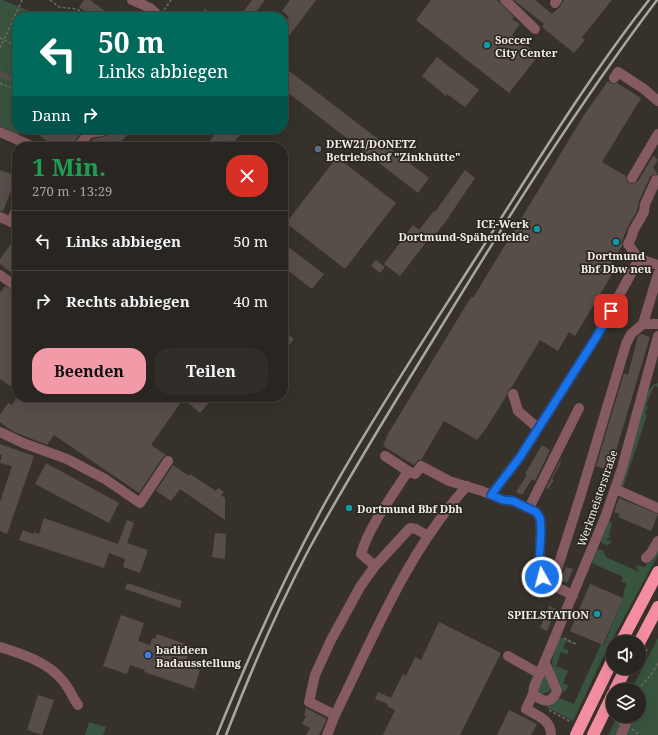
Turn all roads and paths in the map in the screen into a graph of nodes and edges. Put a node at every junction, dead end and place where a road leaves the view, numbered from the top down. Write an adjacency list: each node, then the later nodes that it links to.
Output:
1 (22, 0): 6 (path)
2 (50, 0): 7 (path)
3 (132, 0): 8 (street)
4 (171, 0): 9 (path)
5 (505, 0): 11 (street)
6 (17, 12)
7 (81, 12)
8 (154, 12)
9 (163, 12)
10 (12, 22): 13 (path)
11 (534, 29)
12 (0, 38): 13 (path)
13 (4, 40): 14 (path); 15 (path)
14 (12, 44)
15 (0, 48)
16 (614, 78): 19 (street)
17 (0, 83): 18 (path)
18 (12, 89)
19 (658, 101)
20 (0, 132): 23 (street)
21 (88, 134): 24 (street)
22 (658, 134): 25 (street)
23 (23, 142)
24 (82, 142)
25 (632, 178)
26 (656, 180): 29 (street)
27 (0, 217): 28 (street)
28 (12, 220)
29 (639, 259): 30 (street); 41 (street)
30 (658, 265)
31 (658, 274): 34 (street)
32 (0, 276): 33 (street)
33 (12, 284)
34 (643, 324): 35 (street); 56 (street)
35 (658, 324)
36 (658, 336): 37 (street, Werkmeisterstraße)
37 (648, 374): 38 (street); 47 (street, Werkmeisterstraße)
38 (658, 377)
39 (513, 394): 41 (street)
40 (579, 408): 49 (street)
41 (538, 428): 48 (street)
42 (0, 432): 44 (street)
43 (385, 456): 45 (street)
44 (168, 461)
45 (408, 471): 46 (street); 54 (street)
46 (467, 486): 48 (street); 51 (street)
47 (615, 489): 50 (street); 57 (street, Werkmeisterstraße)
48 (491, 495): 49 (street)
49 (529, 508): 56 (street)
50 (658, 508)
51 (428, 536): 54 (street); 72 (street)
52 (658, 541): 53 (street)
53 (646, 558)
54 (375, 566): 72 (street)
55 (658, 572): 60 (highway)
56 (552, 585): 57 (street)
57 (573, 595): 59 (street, Werkmeisterstraße)
58 (658, 607): 61 (highway)
59 (556, 635): 62 (path); 66 (street, Werkmeisterstraße)
60 (625, 635)
61 (643, 635)
62 (576, 644)
63 (0, 647): 71 (street)
64 (508, 656): 68 (street)
65 (658, 662): 69 (path)
66 (544, 663): 68 (street, Werkmeisterstraße); 70 (street)
67 (606, 673): 78 (highway)
68 (540, 674): 70 (street, Werkmeisterstraße)
69 (644, 683)
70 (536, 697): 74 (path); 77 (street, Werkmeisterstraße)
71 (78, 705)
72 (335, 715): 76 (street)
73 (606, 717): 79 (highway)
74 (571, 722)
75 (625, 723): 80 (street)
76 (327, 735)
77 (551, 735)
78 (576, 735)
79 (593, 735)
80 (621, 735)

